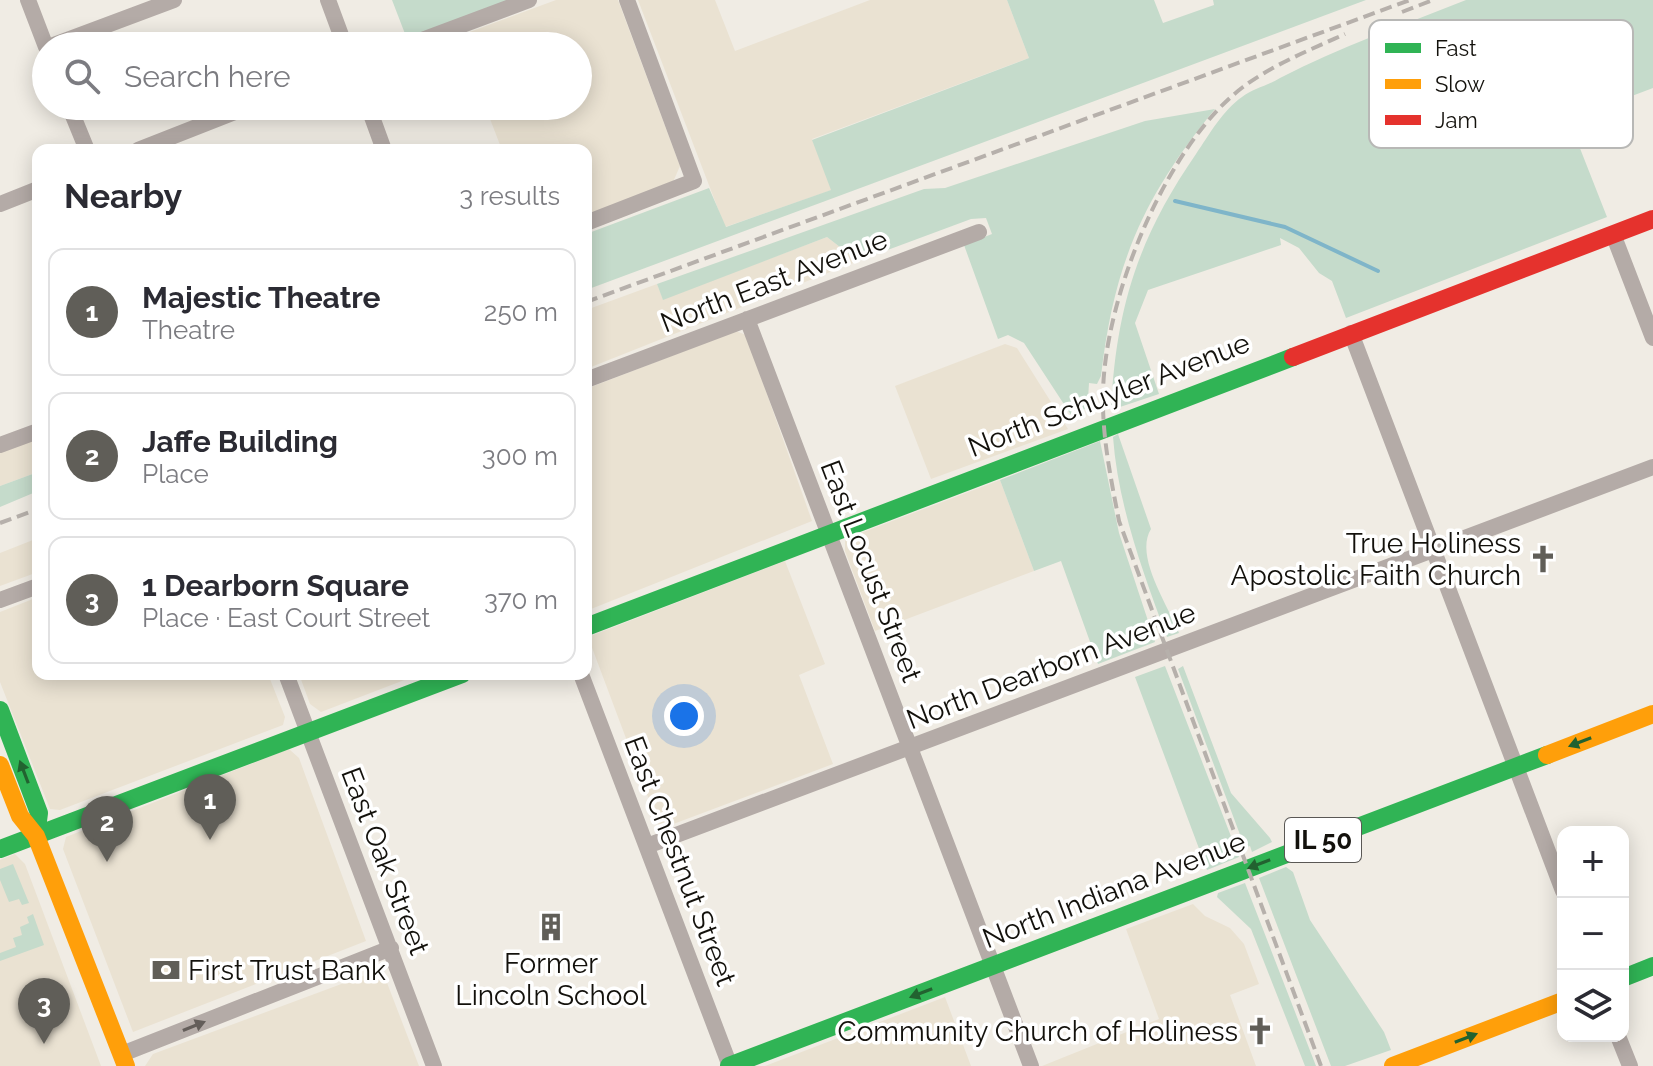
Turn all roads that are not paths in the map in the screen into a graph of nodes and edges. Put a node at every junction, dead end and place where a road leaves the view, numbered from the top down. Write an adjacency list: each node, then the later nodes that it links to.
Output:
1 (28, 0): 6 (street)
2 (174, 0): 7 (street)
3 (328, 0): 8 (street)
4 (529, 0): 9 (street)
5 (627, 0): 19 (street)
6 (42, 32)
7 (86, 32)
8 (340, 32)
9 (443, 32)
10 (75, 120): 13 (street)
11 (214, 120): 14 (street)
12 (373, 120): 15 (street)
13 (85, 144)
14 (153, 144)
15 (382, 144)
16 (32, 191): 17 (street)
17 (0, 204)
18 (1653, 219): 21 (main road, North Schuyler Avenue)
19 (592, 221)
20 (979, 232): 22 (street, North East Avenue)
21 (1613, 234): 23 (main road, North Schuyler Avenue); 24 (street)
22 (747, 319): 25 (street, North East Avenue); 29 (street, East Locust Street)
23 (1351, 333): 29 (main road, North Schuyler Avenue); 30 (street)
24 (1653, 338)
25 (592, 378)
26 (32, 433): 27 (street)
27 (0, 445)
28 (1653, 467): 30 (street, North Dearborn Avenue)
29 (828, 532): 33 (main road, North Schuyler Avenue); 40 (street, East Locust Street)
30 (1433, 550): 40 (street, North Dearborn Avenue); 42 (street)
31 (32, 588): 32 (street)
32 (0, 600)
33 (592, 625)
34 (288, 680): 39 (street, East Oak Street)
35 (446, 680): 39 (main road)
36 (583, 680): 44 (street, East Chestnut Street)
37 (0, 710): 43 (main road, one-way to 37)
38 (1653, 714): 42 (main road, North Indiana Avenue / IL 50, one-way to 42)
39 (309, 732): 43 (main road); 47 (street, East Oak Street)
40 (911, 746): 44 (street, North Dearborn Avenue); 48 (street, East Locust Street)
41 (0, 765): 43 (main road)
42 (1516, 766): 46 (street); 48 (main road, North Indiana Avenue / IL 50, one-way to 48)
43 (36, 836): 45 (main road); 53 (main road)
44 (647, 846): 55 (street, East Chestnut Street)
45 (0, 849)
46 (1557, 875)
47 (391, 948): 53 (street, one-way to 47); 54 (street, East Oak Street)
48 (994, 965): 55 (main road, North Indiana Avenue / IL 50, one-way to 55); 56 (street, East Locust Street)
49 (1653, 966): 50 (main road)
50 (1629, 976)
51 (1557, 1003): 57 (main road, one-way to 51)
52 (1620, 1042): 58 (street)
53 (124, 1060)
54 (434, 1066)
55 (730, 1066)
56 (1031, 1066)
57 (1393, 1066)
58 (1630, 1066)

